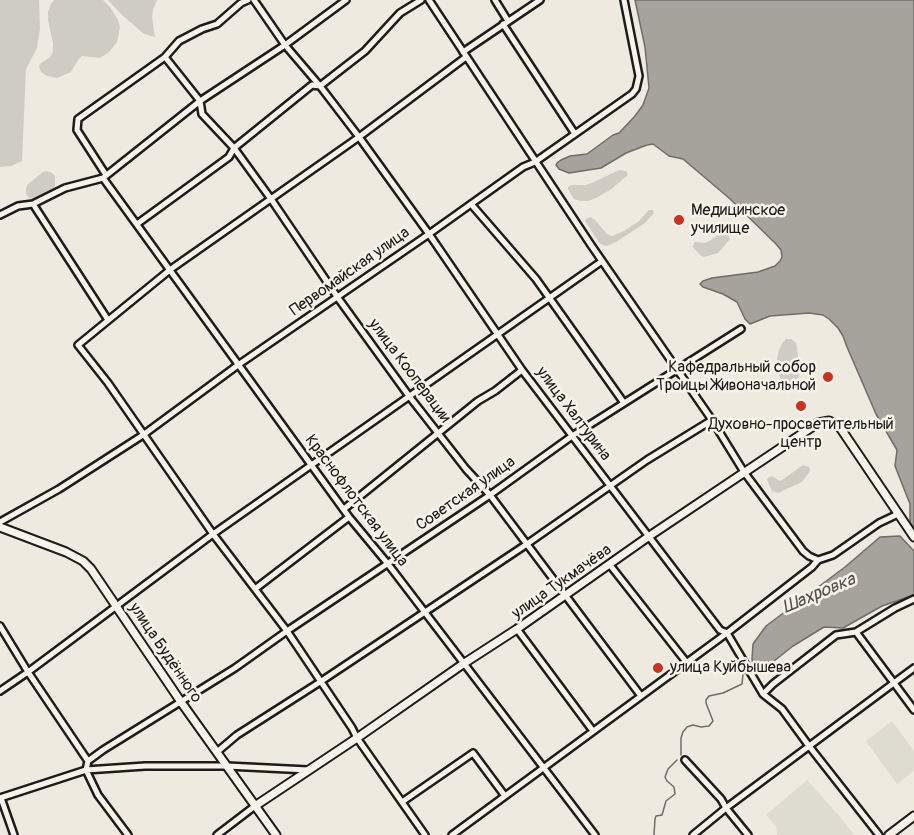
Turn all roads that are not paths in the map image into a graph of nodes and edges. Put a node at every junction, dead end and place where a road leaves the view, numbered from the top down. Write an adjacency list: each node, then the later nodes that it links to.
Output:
1 (248, 0): 12 (street, Краснофлотская улица)
2 (254, 0): 10 (street, улица Халтурина)
3 (346, 0): 10 (street)
4 (422, 0): 13 (street)
5 (429, 0): 11 (street)
6 (495, 0): 9 (street)
7 (540, 0): 9 (street)
8 (624, 0): 15 (street, Первомайская улица)
9 (505, 22): 11 (street); 15 (street)
10 (285, 45): 13 (street, улица Халтурина); 14 (street)
11 (464, 55): 16 (street); 18 (street)
12 (165, 57): 14 (street, улица Кооперации); 19 (street, Краснофлотская улица)
13 (320, 86): 16 (street, улица Халтурина); 17 (street)
14 (200, 101): 17 (street, улица Кооперации); 19 (street)
15 (575, 134): 18 (street, Первомайская улица)
16 (359, 137): 20 (street); 25 (street, улица Халтурина)
17 (234, 148): 20 (street, улица Кооперации); 24 (street)
18 (535, 162): 22 (street, Первомайская улица); 26 (street)
19 (105, 176): 21 (street); 24 (street, Краснофлотская улица)
20 (271, 199): 27 (street); 29 (street, улица Кооперации)
21 (33, 204): 23 (street); 30 (street)
22 (471, 204): 25 (street, Первомайская улица); 28 (street)
23 (0, 215)
24 (137, 224): 27 (street, Краснофлотская улица)
25 (429, 234): 29 (street, Первомайская улица); 32 (street, улица Халтурина)
26 (602, 261): 28 (street); 34 (street)
27 (171, 269): 30 (street); 33 (street, Краснофлотская улица)
28 (549, 297): 32 (street); 37 (street)
29 (338, 298): 33 (street, Первомайская улица); 36 (street, улица Кооперации)
30 (108, 320): 40 (street)
31 (741, 329): 34 (street, Советская улица)
32 (497, 334): 35 (street, улица Халтурина); 36 (street)
33 (238, 365): 40 (street, Первомайская улица); 42 (street, Краснофлотская улица)
34 (678, 369): 37 (street, Советская улица); 38 (street)
35 (522, 370): 39 (street); 41 (street, улица Халтурина)
36 (409, 396): 39 (street, улица Кооперации); 42 (street)
37 (624, 403): 41 (street, Советская улица)
38 (712, 420): 43 (street); 44 (street)
39 (438, 434): 45 (street, улица Кооперации); 46 (street)
40 (143, 435): 49 (street, Первомайская улица); 50 (street)
41 (573, 436): 44 (street, улица Халтурина); 45 (street, Советская улица)
42 (312, 465): 46 (street, Краснофлотская улица); 50 (street)
43 (744, 472): 47 (street, улица Тукмачёва); 51 (street, улица Тукмачёва); 54 (street)
44 (609, 485): 51 (street, улица Халтурина); 53 (street)
45 (490, 495): 53 (street, улица Кооперации); 55 (street, Советская улица)
46 (344, 509): 48 (street, Краснофлотская улица)
47 (898, 514): 52 (street); 54 (street)
48 (349, 517): 55 (street, Краснофлотская улица); 57 (street)
49 (0, 525): 60 (street, улица Будённого)
50 (213, 534): 57 (street); 60 (street)
51 (648, 537): 56 (street, улица Тукмачёва); 66 (street, улица Халтурина)
52 (914, 537)
53 (527, 544): 58 (street, улица Кооперации); 61 (street)
54 (818, 560): 66 (street)
55 (388, 564): 61 (street, Краснофлотская улица); 64 (street, Советская улица)
56 (610, 565): 58 (street, улица Тукмачёва); 67 (street)
57 (255, 589): 64 (street)
58 (565, 596): 63 (street, улица Тукмачёва); 75 (street, улица Кооперации)
59 (914, 599): 65 (street)
60 (116, 606): 70 (street); 76 (street, улица Будённого)
61 (424, 613): 68 (street, Краснофлотская улица); 71 (street)
62 (0, 626): 70 (street)
63 (517, 629): 68 (street, улица Тукмачёва); 78 (street)
64 (287, 631): 71 (street); 76 (street, Советская улица)
65 (856, 632): 72 (street); 74 (street)
66 (727, 633): 67 (street); 74 (street, улица Халтурина)
67 (687, 663): 75 (street)
68 (463, 664): 79 (street, улица Тукмачёва); 85 (street, Краснофлотская улица)
69 (914, 668): 72 (street)
70 (28, 672): 73 (street); 83 (street)
71 (320, 682): 79 (street); 81 (street)
72 (894, 683): 77 (street); 80 (street)
73 (0, 691)
74 (763, 694): 80 (street, улица Халтурина)
75 (641, 696): 78 (street)
76 (181, 702): 81 (street, улица Будённого); 83 (street, Советская улица)
77 (914, 710)
78 (593, 731): 85 (street)
79 (357, 738): 87 (street, улица Тукмачёва); 90 (street)
80 (809, 746): 92 (street); 103 (street, улица Халтурина)
81 (217, 752): 84 (street, улица Будённого)
82 (685, 760): 92 (street)
83 (88, 761): 86 (street)
84 (226, 766): 86 (street); 87 (street); 91 (street, улица Будённого)
85 (544, 768): 88 (street); 100 (street, Краснофлотская улица)
86 (86, 770): 89 (street); 95 (street)
87 (308, 770): 91 (street, улица Тукмачёва)
88 (505, 796): 90 (street); 99 (street)
89 (0, 798): 94 (street)
90 (402, 802): 98 (street)
91 (255, 806): 96 (street, улица Тукмачёва); 97 (street, улица Будённого)
92 (726, 808): 101 (street); 102 (street)
93 (914, 816): 104 (street)
94 (14, 835)
95 (128, 835)
96 (217, 835)
97 (276, 835)
98 (425, 835)
99 (452, 835)
100 (595, 835)
101 (693, 835)
102 (748, 835)
103 (879, 835)
104 (889, 835)

